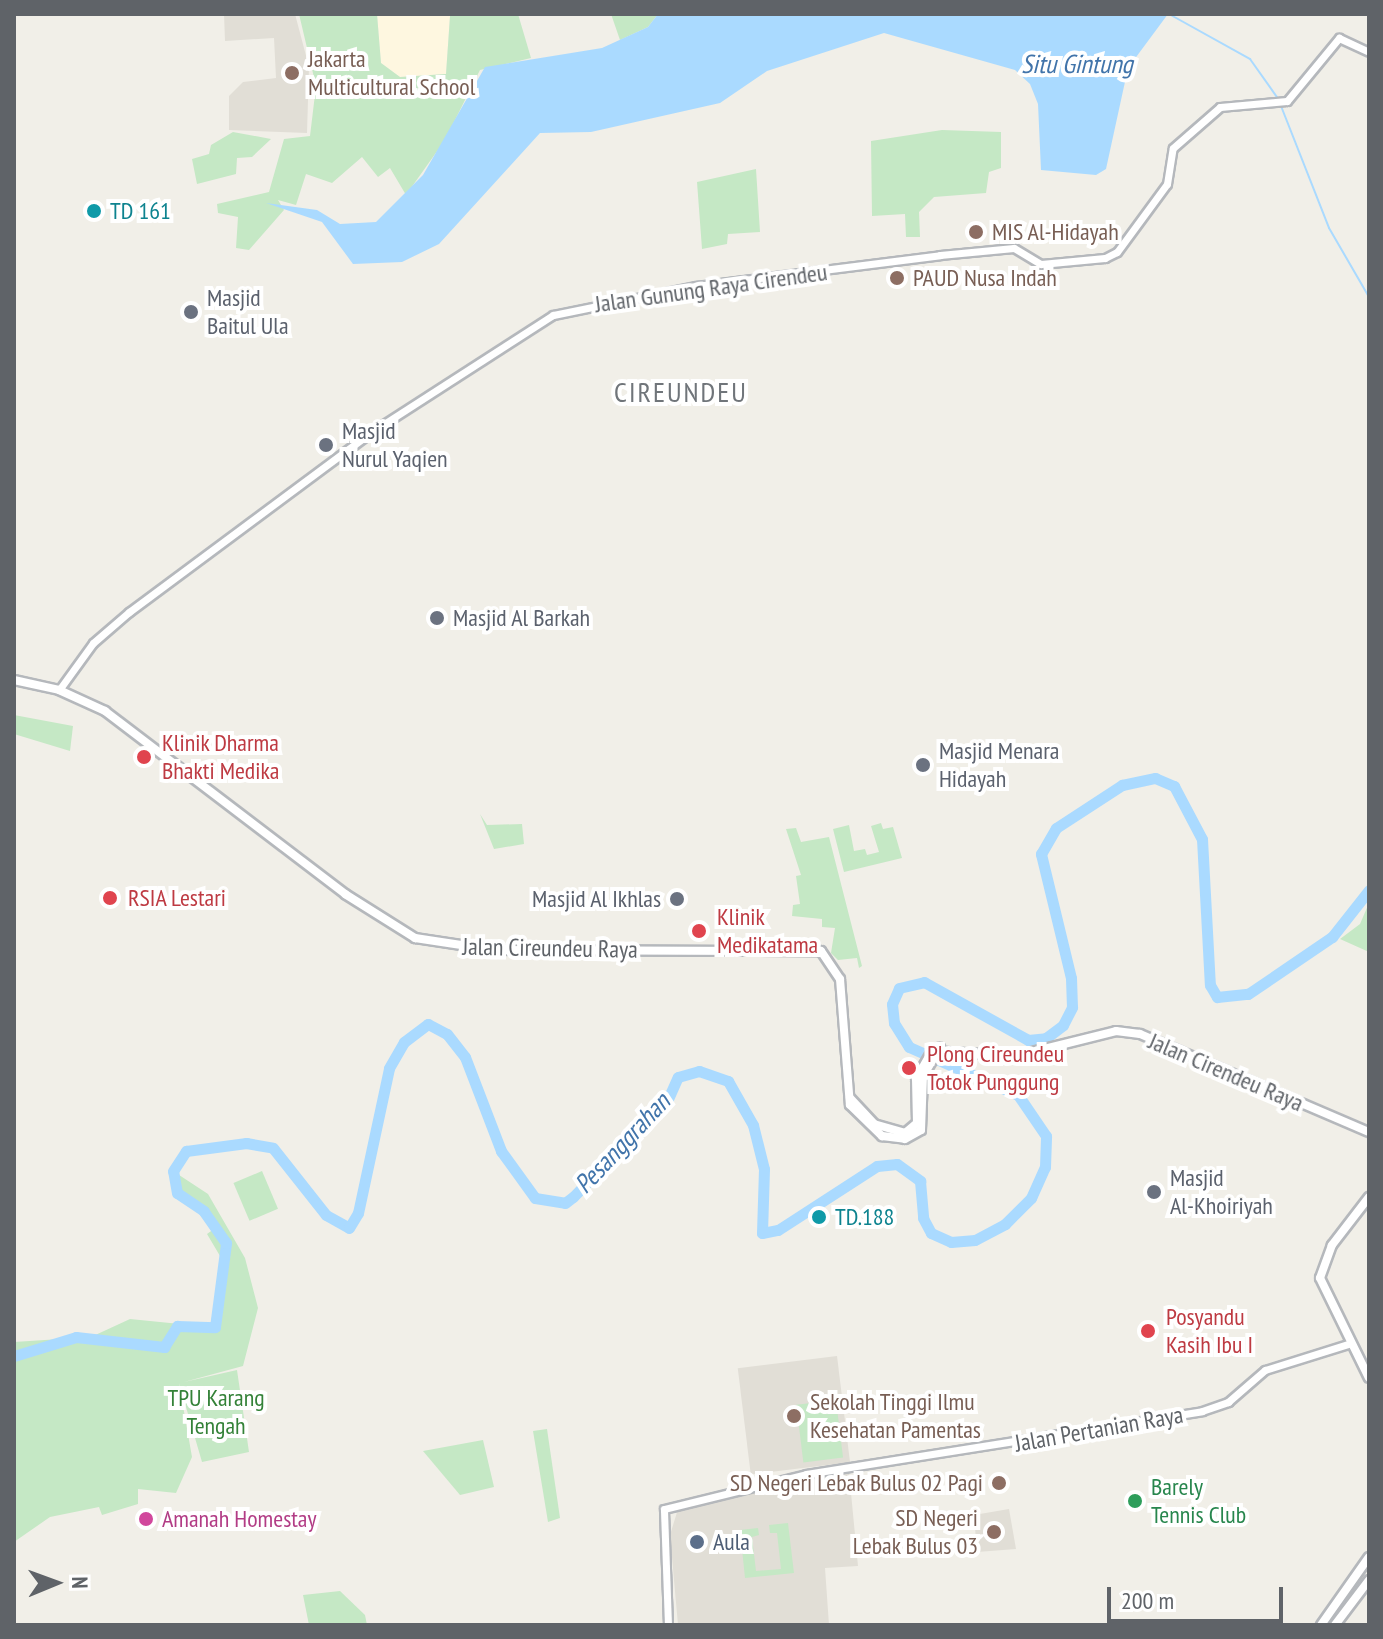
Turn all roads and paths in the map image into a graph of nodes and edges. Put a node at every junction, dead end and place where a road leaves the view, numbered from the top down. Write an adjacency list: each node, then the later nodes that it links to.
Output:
1 (1369, 52): 3 (street, Jalan Gunung Raya Cirendeu)
2 (14, 680): 3 (main road, Jalan Cireundeu Raya)
3 (59, 690): 4 (main road, Jalan Cireundeu Raya)
4 (850, 1098): 5 (main road, Jalan Cirendeu Raya)
5 (1369, 1132)
6 (1369, 1197): 7 (main road)
7 (1351, 1343): 8 (main road); 11 (street, Jalan Pertanian Raya)
8 (1369, 1378)
9 (1369, 1557): 12 (main road)
10 (1369, 1580): 13 (main road)
11 (668, 1625)
12 (1321, 1625)
13 (1335, 1625)

